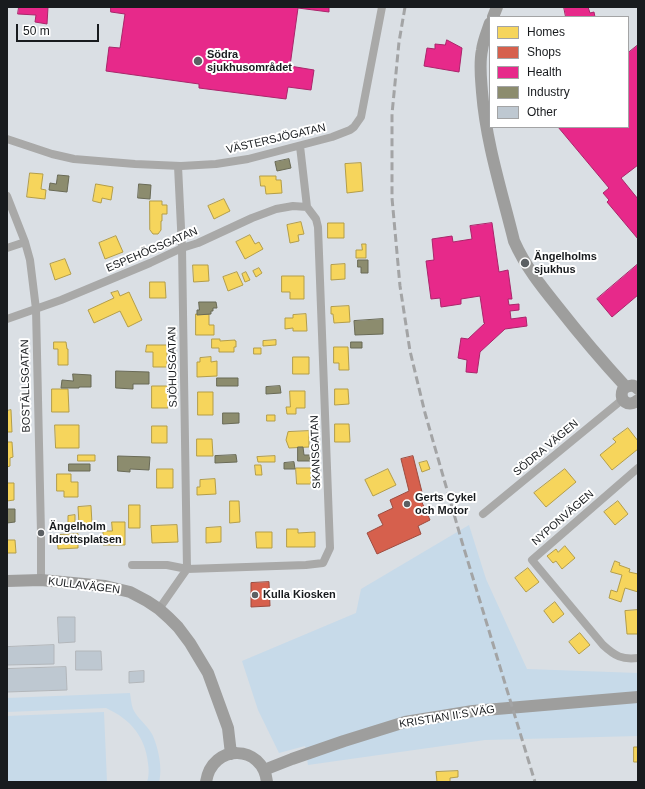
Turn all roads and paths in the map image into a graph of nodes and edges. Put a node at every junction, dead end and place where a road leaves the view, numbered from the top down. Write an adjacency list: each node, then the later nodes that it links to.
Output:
1 (382, 7): 4 (street, VÄSTERSJÖGATAN)
2 (489, 27): 13 (street)
3 (7, 139): 5 (street, VÄSTERSJÖGATAN)
4 (300, 146): 5 (street, VÄSTERSJÖGATAN); 7 (street)
5 (178, 166): 10 (street, SJÖHUSGATAN)
6 (7, 196): 8 (street, BOSTÄLLSGATAN)
7 (307, 207): 10 (street, ESPEHÖGSGATAN); 17 (street, SKANSGATAN)
8 (25, 242): 9 (street); 11 (street, BOSTÄLLSGATAN)
9 (7, 248)
10 (182, 248): 11 (street, ESPEHÖGSGATAN); 17 (street, SJÖHUSGATAN)
11 (36, 309): 12 (street, ESPEHÖGSGATAN); 19 (street, BOSTÄLLSGATAN)
12 (7, 319)
13 (634, 394): 15 (street, SÖDRA VÄGEN)
14 (638, 468): 21 (street, NYPONVÄGEN)
15 (483, 514)
16 (132, 565): 17 (street, SKANSGATAN)
17 (187, 568): 20 (street)
18 (7, 580): 19 (street, KULLAVÄGEN)
19 (41, 580): 20 (street, KULLAVÄGEN)
20 (159, 609): 23 (street, KULLAVÄGEN)
21 (638, 658)
22 (638, 697): 24 (street, KRISTIAN II:S VÄG)
23 (231, 754): 24 (street); 25 (street)
24 (264, 770): 26 (street)
25 (206, 782)
26 (267, 782)

